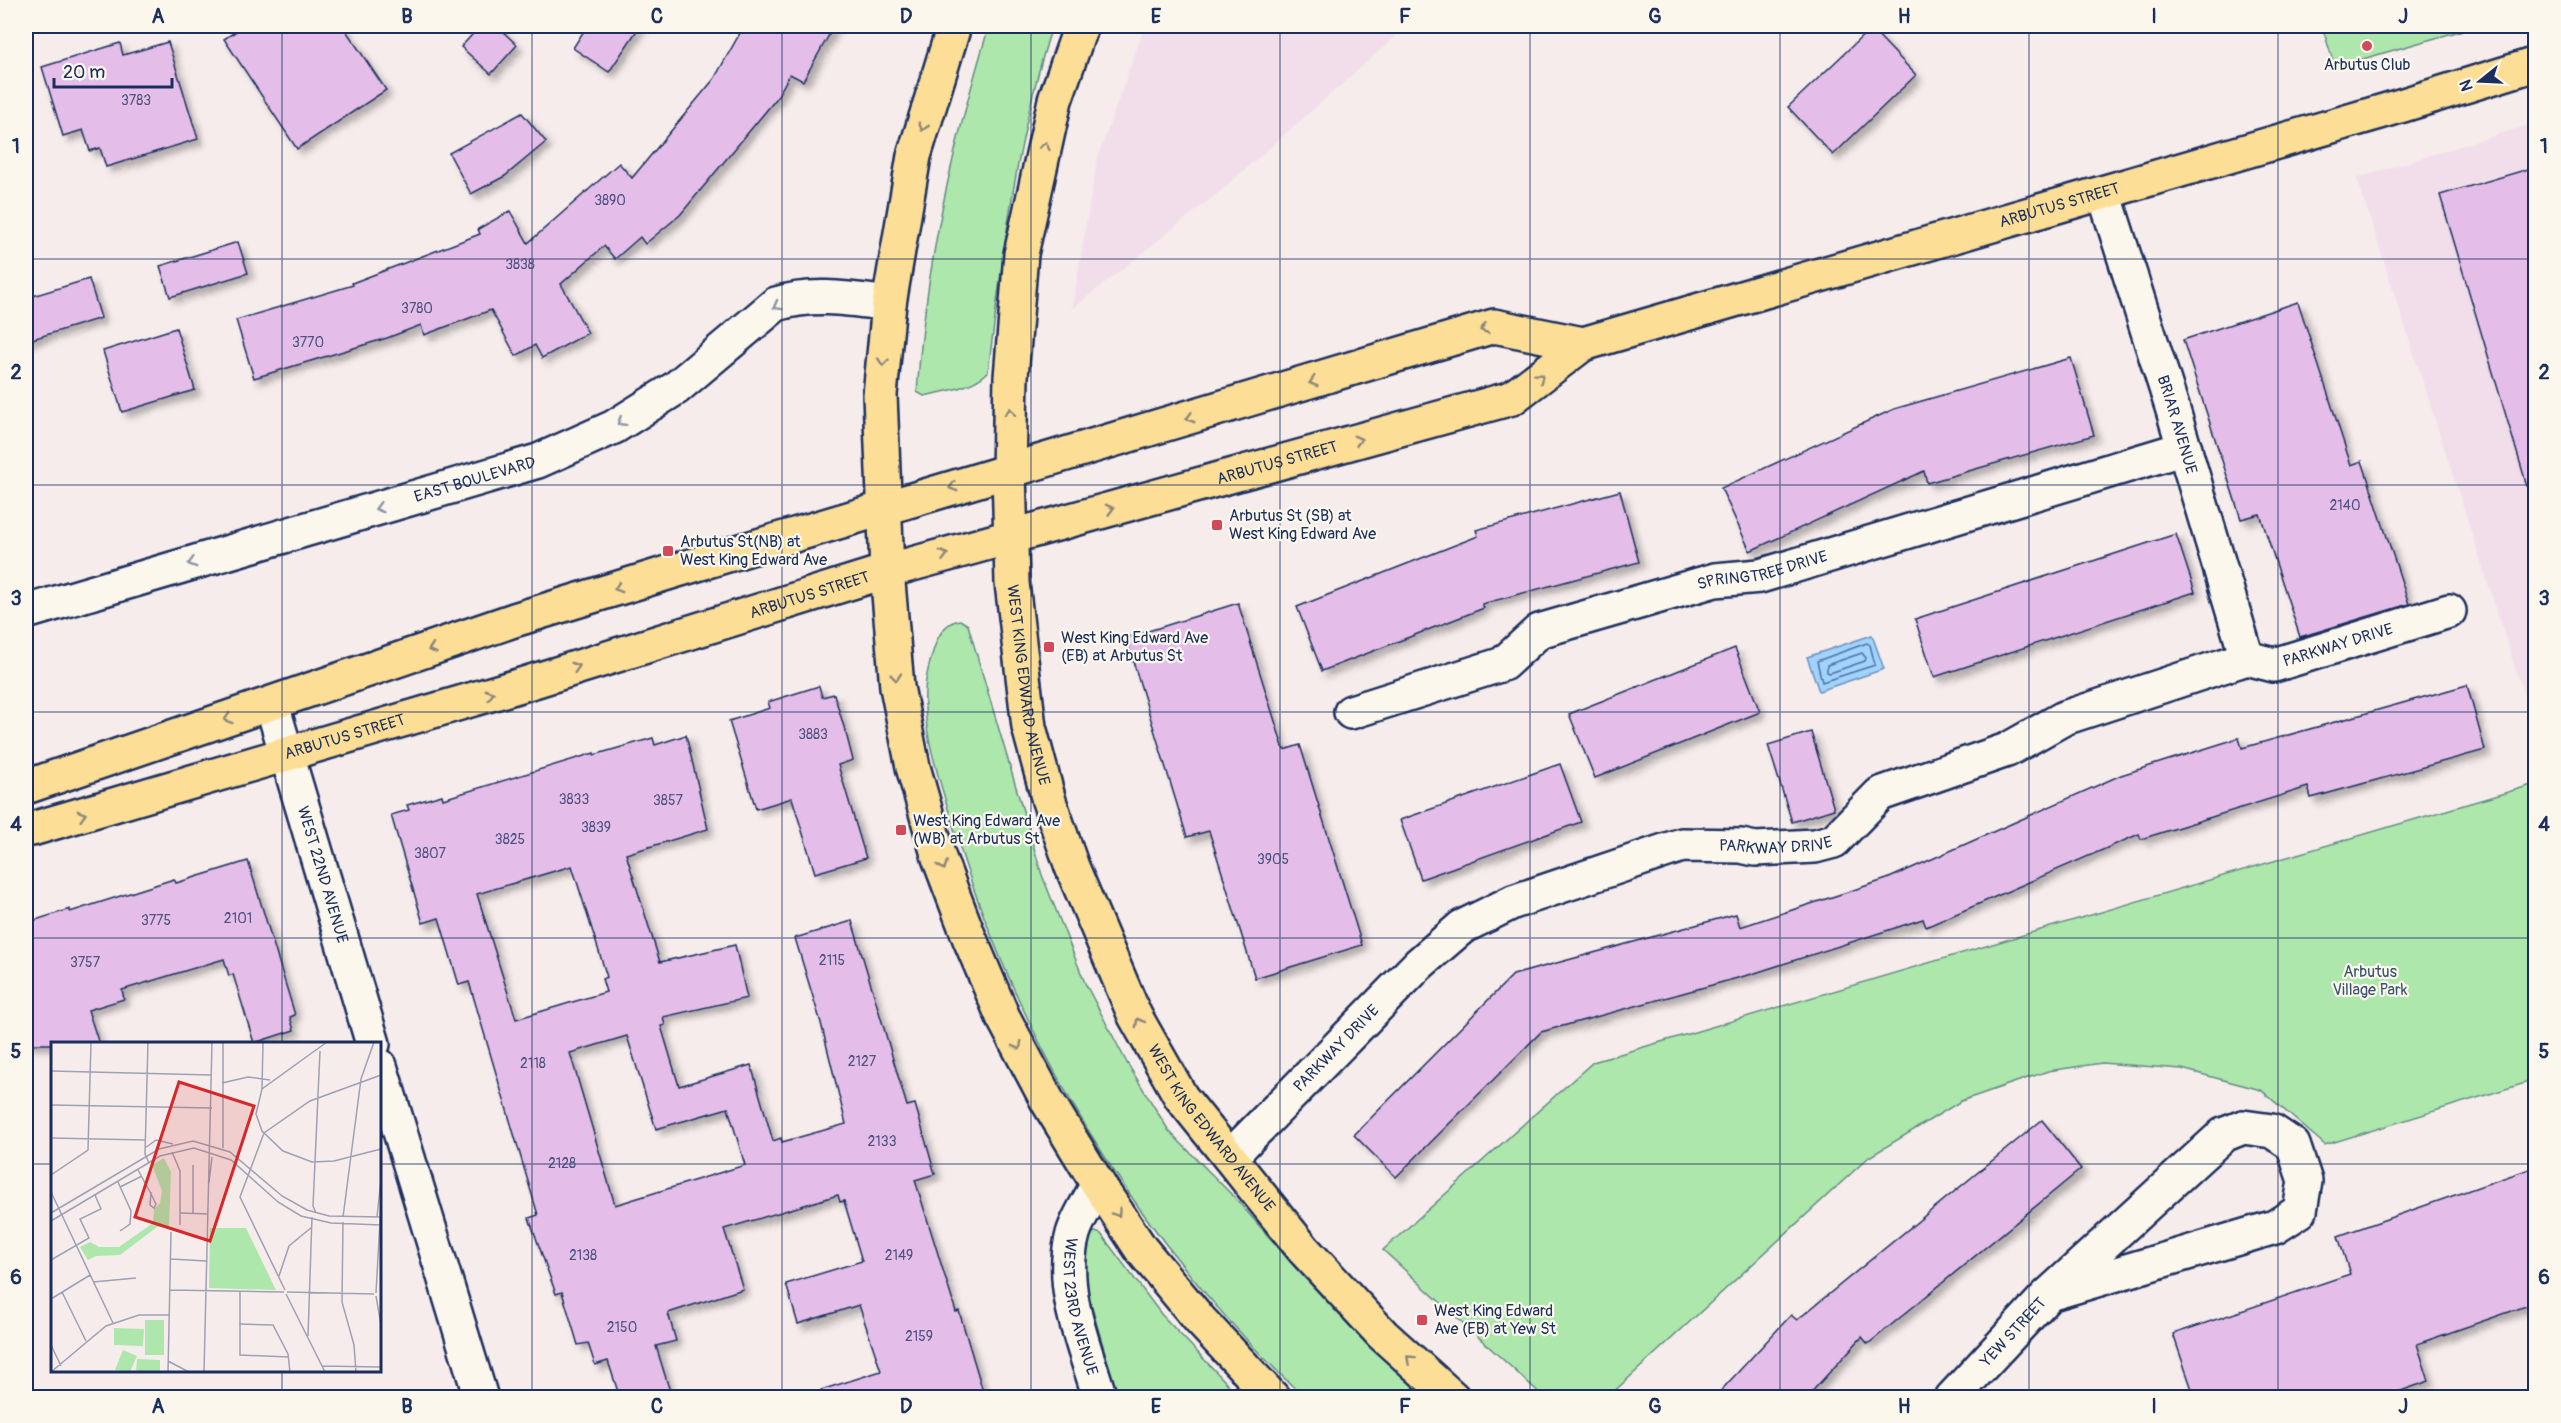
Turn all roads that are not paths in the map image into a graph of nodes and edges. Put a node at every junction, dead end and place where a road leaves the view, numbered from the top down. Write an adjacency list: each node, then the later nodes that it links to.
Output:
1 (954, 26): 5 (main road, one-way to 5)
2 (1081, 26): 8 (main road, WEST KING EDWARD AVENUE, one-way to 2)
3 (2535, 64): 4 (main road, ARBUTUS STREET)
4 (2104, 193): 6 (main road, ARBUTUS STREET); 7 (street, BRIAR AVENUE)
5 (889, 304): 9 (main road, one-way to 9); 13 (street, EAST BOULEVARD, one-way to 13)
6 (1583, 344): 8 (main road, ARBUTUS STREET, one-way to 8); 10 (main road, ARBUTUS STREET, one-way to 6)
7 (2185, 448): 14 (street, BRIAR AVENUE); 16 (street, SPRINGTREE DRIVE)
8 (1009, 471): 9 (main road, ARBUTUS STREET, one-way to 9); 10 (main road, WEST KING EDWARD AVENUE)
9 (884, 507): 11 (main road); 15 (main road, ARBUTUS STREET, one-way to 15)
10 (1010, 537): 11 (main road, ARBUTUS STREET, one-way to 10); 22 (main road, WEST KING EDWARD AVENUE, one-way to 10)
11 (887, 571): 17 (main road, ARBUTUS STREET, one-way to 11); 23 (main road, one-way to 23)
12 (2449, 611): 14 (street, PARKWAY DRIVE)
13 (26, 612)
14 (2247, 658): 22 (street, PARKWAY DRIVE)
15 (272, 705): 17 (street, WEST 22ND AVENUE); 18 (main road, ARBUTUS STREET, one-way to 18)
16 (1351, 712)
17 (287, 755): 19 (main road, ARBUTUS STREET, one-way to 17); 20 (street, WEST 22ND AVENUE)
18 (26, 787)
19 (26, 829)
20 (372, 1042)
21 (381, 1069): 25 (street)
22 (1230, 1158): 28 (main road, WEST KING EDWARD AVENUE, one-way to 22)
23 (1098, 1184): 26 (street, WEST 23RD AVENUE); 27 (main road, one-way to 27)
24 (2049, 1294): 24 (street, YEW STREET); 29 (street, YEW STREET)
25 (481, 1398)
26 (1100, 1398)
27 (1274, 1398)
28 (1453, 1398)
29 (1952, 1398)

